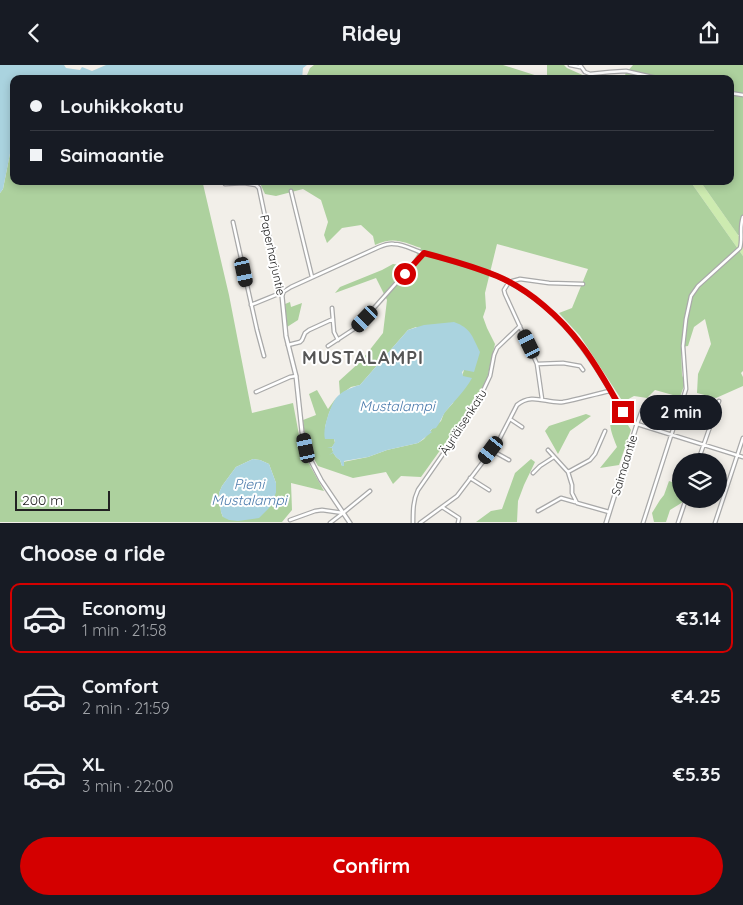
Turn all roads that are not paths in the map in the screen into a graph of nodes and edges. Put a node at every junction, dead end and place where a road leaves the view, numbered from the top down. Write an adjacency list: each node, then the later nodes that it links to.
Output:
1 (570, 65): 2 (street)
2 (581, 66): 3 (street)
3 (644, 75)
4 (256, 185): 12 (street, Paperharjuntie)
5 (291, 191): 9 (street)
6 (743, 217): 33 (street)
7 (233, 223): 13 (street)
8 (424, 253): 9 (street, Saimaantie); 10 (street, Saimaantie); 17 (street)
9 (312, 277): 12 (street)
10 (509, 282): 11 (street); 16 (street); 24 (street, Saimaantie)
11 (583, 284)
12 (283, 292): 13 (street); 18 (street, Paperharjuntie)
13 (251, 305): 20 (street)
14 (332, 308): 15 (street)
15 (333, 319): 17 (street); 18 (street)
16 (520, 326): 21 (street); 57 (street, Äyriäisenkatu)
17 (338, 340): 19 (street)
18 (288, 345): 23 (street, Paperharjuntie)
19 (328, 346)
20 (264, 356)
21 (537, 363): 22 (street); 26 (street)
22 (583, 370)
23 (296, 376): 25 (street); 53 (street, Paperharjuntie)
24 (610, 391): 26 (street); 30 (street, Saimaantie)
25 (256, 392)
26 (542, 399): 29 (street)
27 (719, 401): 35 (street)
28 (642, 410): 30 (street)
29 (510, 419): 31 (street); 36 (street)
30 (637, 424): 33 (street); 52 (street, Saimaantie)
31 (522, 427)
32 (605, 431): 44 (street)
33 (672, 434): 35 (street); 61 (street)
34 (743, 438): 39 (street)
35 (704, 444): 38 (street); 39 (street)
36 (491, 450): 42 (street); 45 (street)
37 (548, 450): 40 (street)
38 (701, 453)
39 (737, 455): 41 (street); 63 (street)
40 (554, 457): 43 (street); 44 (street)
41 (743, 457)
42 (508, 459)
43 (533, 473)
44 (568, 473): 48 (street)
45 (470, 478): 46 (street); 49 (street)
46 (489, 490)
47 (370, 491): 53 (street)
48 (576, 503): 51 (street); 52 (street)
49 (442, 507): 58 (street); 59 (street)
50 (683, 508): 62 (street)
51 (538, 511)
52 (609, 512): 60 (street, Saimaantie)
53 (343, 513): 54 (street); 55 (street); 56 (street, Paperharjuntie)
54 (290, 520)
55 (330, 523)
56 (350, 523)
57 (413, 523)
58 (420, 523)
59 (458, 523)
60 (606, 523)
61 (643, 523)
62 (678, 523)
63 (715, 523)

